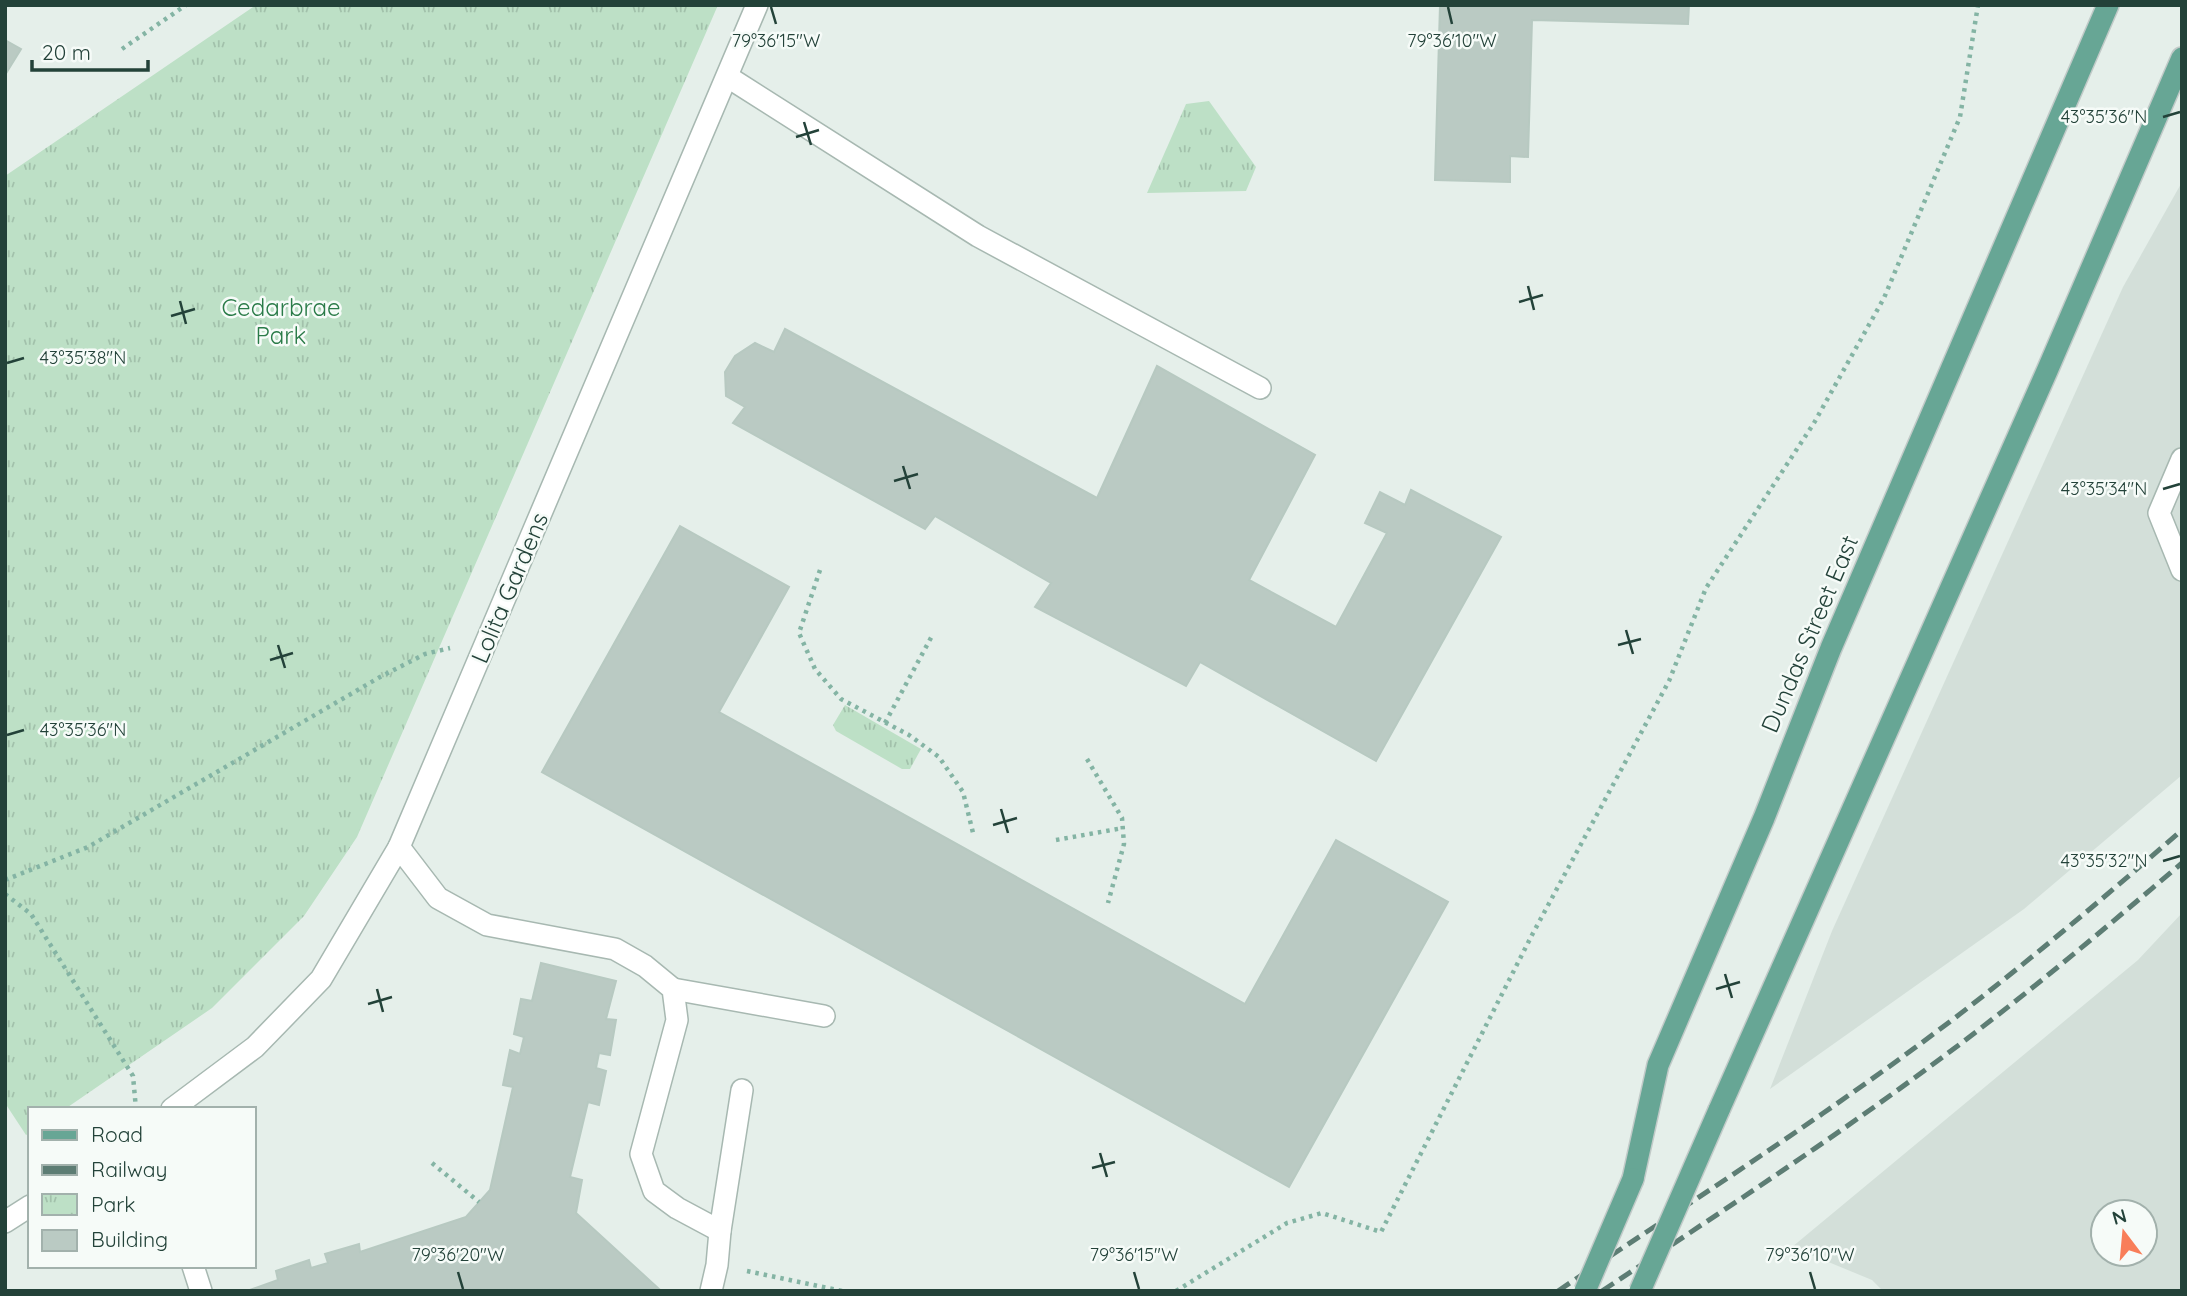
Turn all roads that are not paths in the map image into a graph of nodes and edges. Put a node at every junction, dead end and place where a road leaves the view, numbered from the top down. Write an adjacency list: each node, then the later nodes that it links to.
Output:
1 (757, 5): 5 (street, Lolita Gardens)
2 (2092, 5): 6 (main road)
3 (2108, 5): 6 (main road, Dundas Street East)
4 (2182, 58): 22 (main road, bridge)
5 (728, 77): 7 (street); 10 (street, Lolita Gardens)
6 (2050, 140): 21 (main road, Dundas Street East, bridge)
7 (1260, 388)
8 (2182, 459): 9 (street)
9 (2182, 570)
10 (399, 847): 11 (street); 14 (street, Lolita Gardens)
11 (673, 989): 12 (street); 17 (street)
12 (824, 1016)
13 (741, 1090): 17 (street)
14 (175, 1107)
15 (28, 1207): 16 (street)
16 (5, 1222)
17 (720, 1231): 20 (street)
18 (194, 1268): 19 (street)
19 (201, 1291)
20 (711, 1291)
21 (1585, 1291)
22 (1640, 1291)

